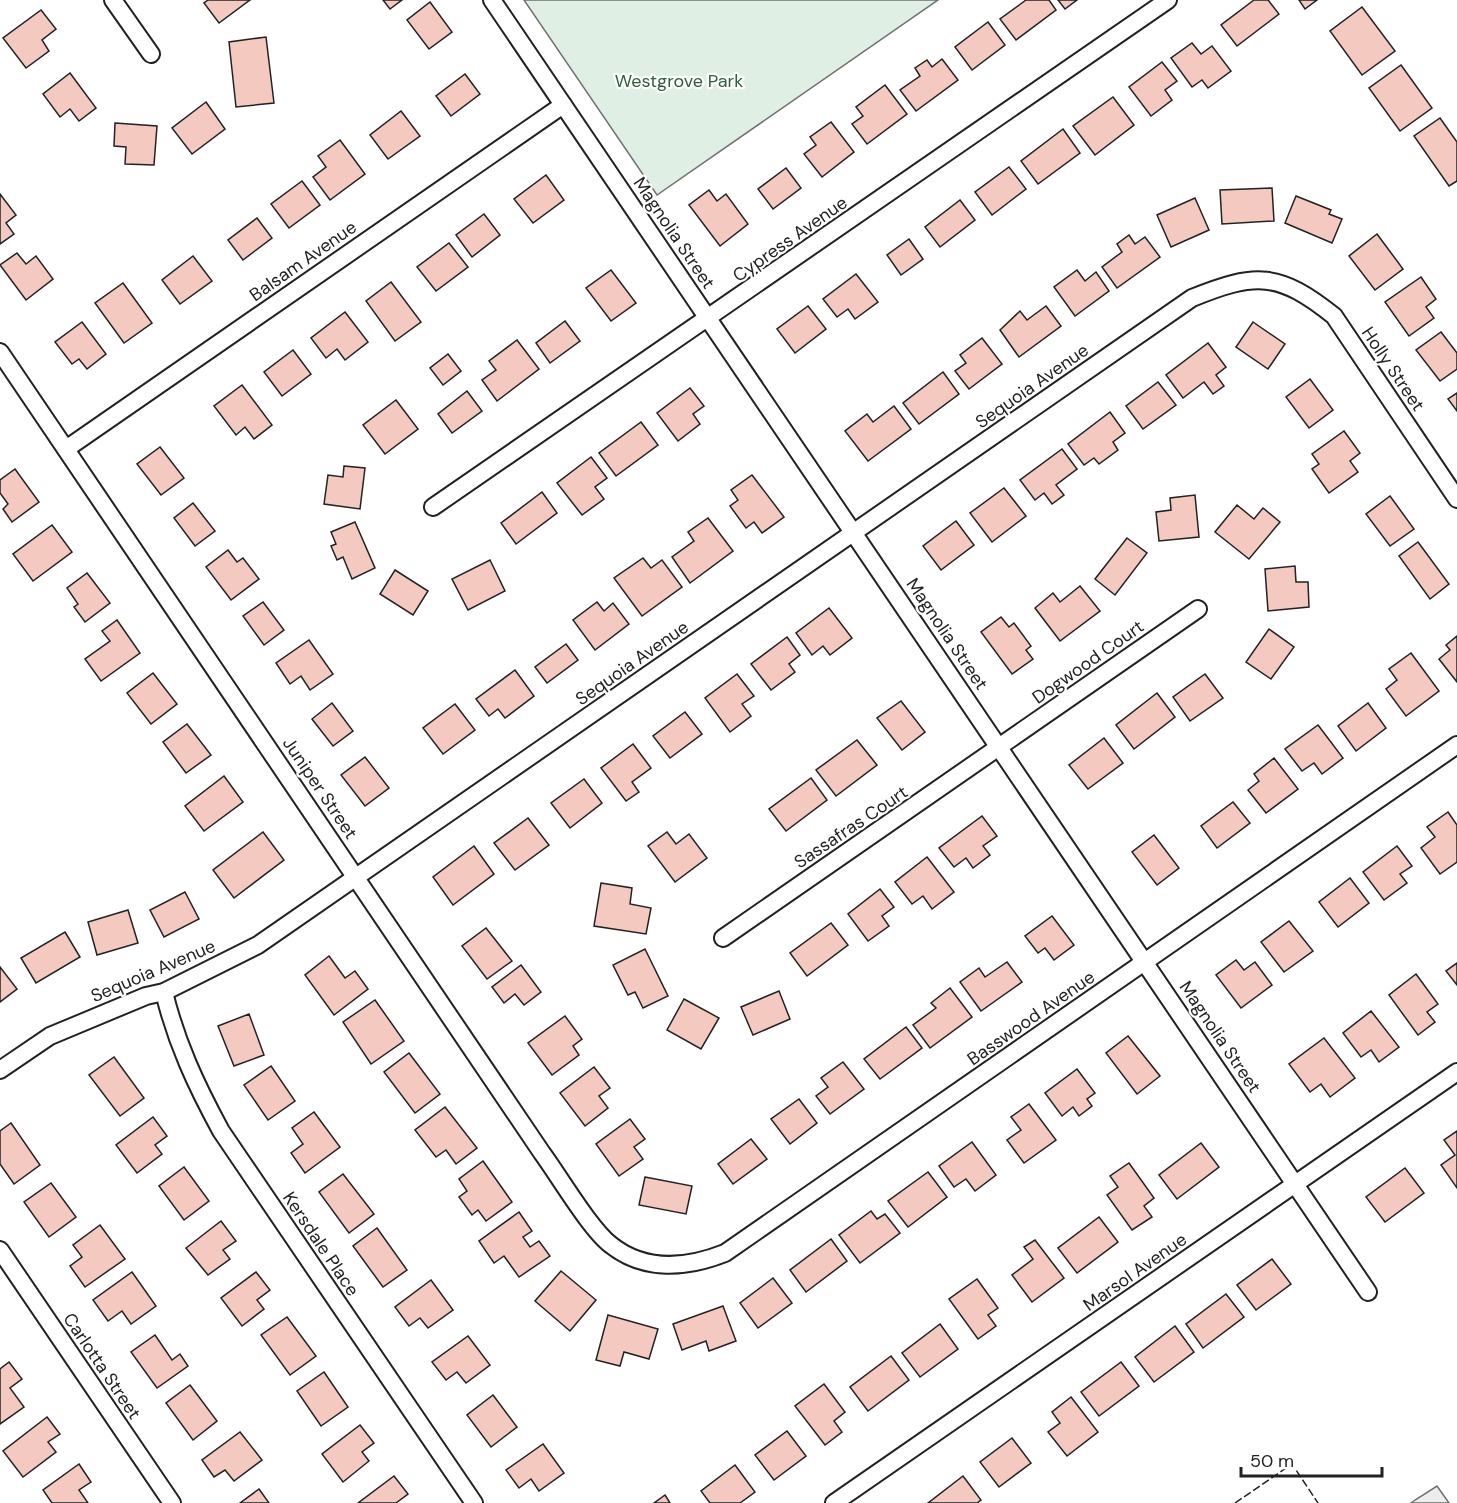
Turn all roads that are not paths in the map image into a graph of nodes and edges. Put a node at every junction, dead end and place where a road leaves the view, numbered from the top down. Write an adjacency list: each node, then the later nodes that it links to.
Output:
1 (113, 0): 4 (street)
2 (492, 0): 5 (street, Magnolia Street)
3 (1168, 0): 7 (street, Cypress Avenue)
4 (151, 54)
5 (563, 105): 7 (street, Magnolia Street); 9 (street, Balsam Avenue)
6 (1278, 281): 10 (street, Holly Street); 12 (street, Sequoia Avenue)
7 (709, 319): 11 (street, Cypress Avenue); 12 (street, Magnolia Street)
8 (0, 352): 9 (street, Juniper Street)
9 (66, 448): 16 (street, Juniper Street)
10 (1457, 499)
11 (433, 507)
12 (855, 532): 15 (street, Magnolia Street); 16 (street, Sequoia Avenue)
13 (1198, 609): 15 (street, Dogwood Court)
14 (1457, 745): 18 (street, Basswood Avenue)
15 (1000, 748): 17 (street, Sassafras Court); 18 (street, Magnolia Street)
16 (358, 878): 19 (street, Sequoia Avenue); 23 (street, Juniper Street)
17 (723, 938)
18 (1146, 962): 22 (street, Magnolia Street); 23 (street, Basswood Avenue)
19 (164, 992): 20 (street, Sequoia Avenue); 27 (street, Kersdale Place)
20 (0, 1070)
21 (1457, 1072): 22 (street, Marsol Avenue)
22 (1294, 1185): 25 (street, Magnolia Street); 28 (street, Marsol Avenue)
23 (610, 1245)
24 (0, 1250): 26 (street, Carlotta Street)
25 (1368, 1292)
26 (172, 1503)
27 (474, 1503)
28 (834, 1503)

